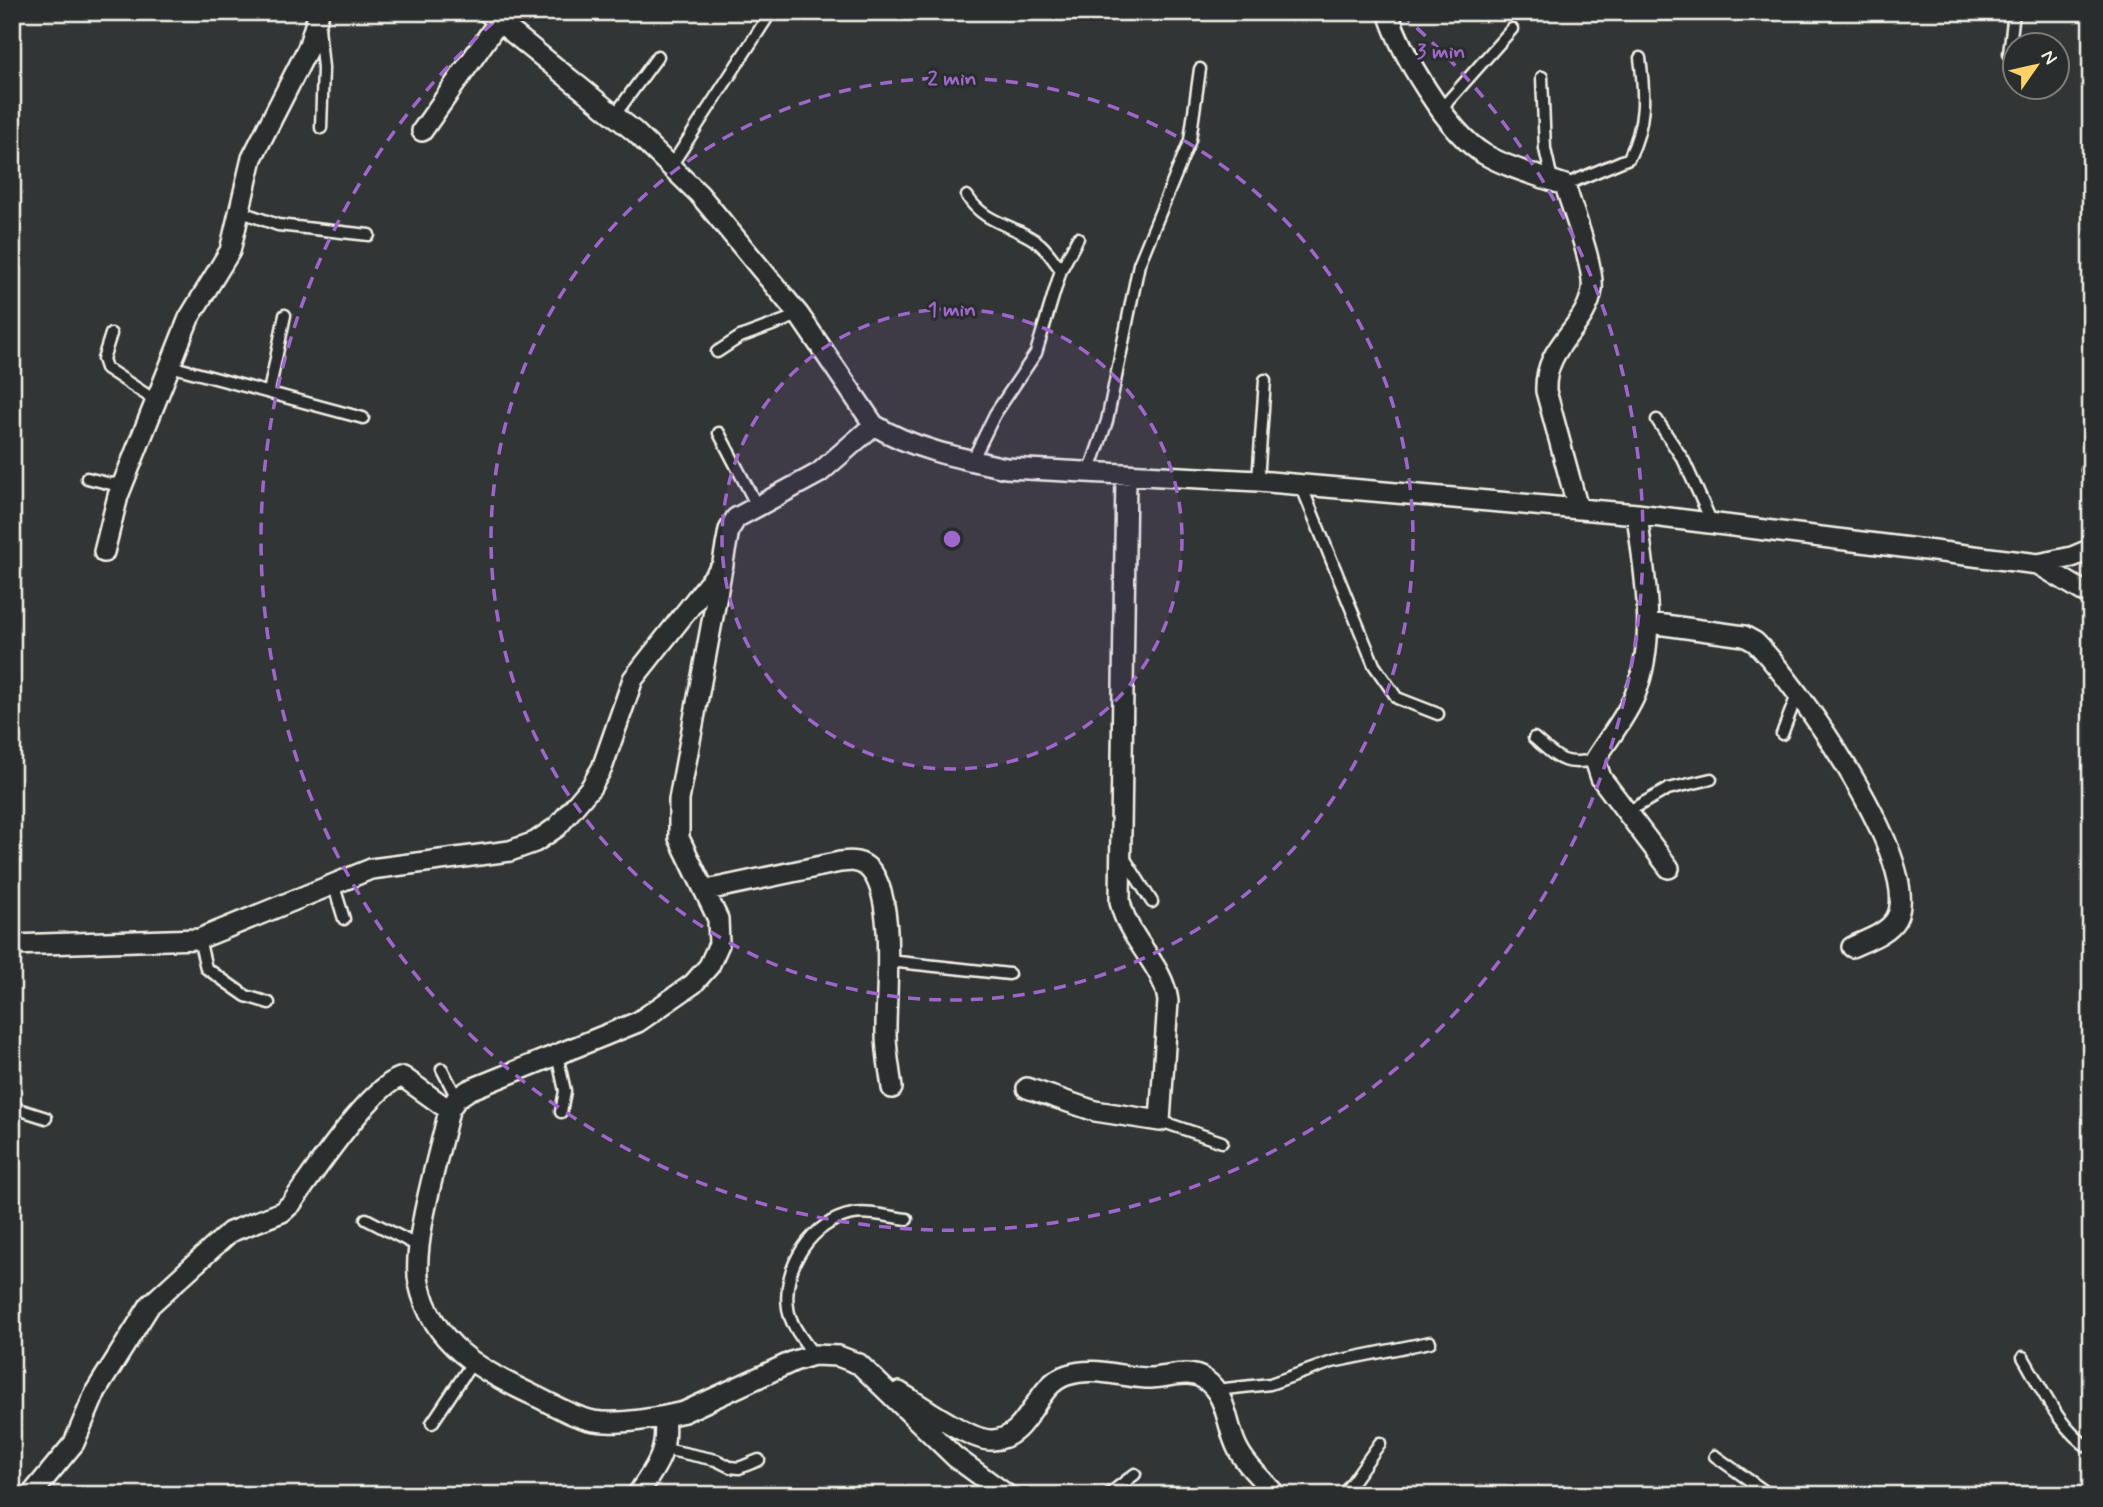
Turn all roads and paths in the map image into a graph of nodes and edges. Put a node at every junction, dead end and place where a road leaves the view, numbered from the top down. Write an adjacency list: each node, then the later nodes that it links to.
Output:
1 (771, 12): 16 (lane)
2 (1388, 12): 12 (street)
3 (2014, 12): 7 (lane)
4 (319, 14): 14 (lane); 19 (street)
5 (493, 17): 13 (street); 15 (street)
6 (1512, 29): 12 (lane)
7 (2012, 32)
8 (659, 56): 13 (lane)
9 (1640, 58): 17 (lane)
10 (1200, 69): 36 (lane)
11 (1542, 77): 17 (lane)
12 (1441, 109): 17 (street)
13 (614, 116): 16 (street)
14 (321, 128)
15 (422, 131)
16 (671, 166): 24 (street)
17 (1559, 183): 43 (street)
18 (967, 196): 22 (lane)
19 (239, 211): 20 (lane); 27 (street)
20 (369, 234)
21 (1078, 238): 22 (lane)
22 (1062, 270): 35 (lane)
23 (285, 315): 29 (lane)
24 (799, 315): 26 (lane); 33 (street)
25 (111, 334): 30 (lane)
26 (717, 352)
27 (170, 366): 29 (lane); 30 (street)
28 (1265, 380): 39 (lane)
29 (269, 392): 31 (lane)
30 (157, 401): 40 (street)
31 (363, 418)
32 (1657, 420): 45 (lane)
33 (874, 425): 35 (street); 42 (street)
34 (719, 433): 42 (lane)
35 (972, 461): 36 (street)
36 (1088, 474): 37 (street)
37 (1126, 476): 39 (street); 59 (street)
38 (87, 478): 40 (lane)
39 (1258, 481): 41 (street)
40 (125, 482): 47 (street)
41 (1301, 485): 43 (street); 53 (lane)
42 (757, 506): 49 (street)
43 (1578, 509): 44 (street)
44 (1636, 514): 45 (street); 51 (street)
45 (1712, 523): 48 (street)
46 (2091, 549): 48 (street)
47 (104, 552)
48 (2038, 564): 50 (street)
49 (723, 565): 61 (street); 62 (street)
50 (2091, 596)
51 (1650, 623): 52 (street); 56 (street)
52 (1797, 695): 54 (lane); 67 (street)
53 (1438, 714)
54 (1783, 734)
55 (1534, 738): 56 (lane)
56 (1595, 760): 58 (street)
57 (1711, 779): 58 (lane)
58 (1627, 812): 60 (street)
59 (1121, 852): 63 (lane); 79 (street)
60 (1669, 868)
61 (333, 883): 64 (lane); 65 (street)
62 (706, 890): 68 (street); 71 (street)
63 (1152, 902)
64 (344, 919)
65 (199, 939): 66 (street); 70 (lane)
66 (12, 945)
67 (1852, 947)
68 (889, 961): 69 (lane); 73 (street)
69 (1009, 974)
70 (269, 1003)
71 (557, 1055): 76 (street); 77 (lane)
72 (442, 1069): 76 (lane)
73 (892, 1088)
74 (1027, 1088): 79 (street)
75 (12, 1102): 78 (lane)
76 (453, 1104): 83 (street); 98 (street)
77 (561, 1112)
78 (46, 1118)
79 (1160, 1121): 80 (lane)
80 (1222, 1142)
81 (366, 1219): 83 (lane)
82 (907, 1220): 85 (lane)
83 (418, 1246): 87 (street)
84 (1430, 1342): 89 (lane)
85 (814, 1355): 88 (street); 90 (street)
86 (2023, 1357): 94 (lane)
87 (472, 1363): 90 (street); 91 (lane)
88 (874, 1377): 89 (street); 100 (street)
89 (1215, 1391): 102 (street)
90 (664, 1417): 93 (street)
91 (432, 1423)
92 (1380, 1443): 103 (lane)
93 (665, 1449): 96 (lane); 99 (street)
94 (2091, 1449)
95 (1714, 1456): 104 (lane)
96 (759, 1460)
97 (1135, 1474): 101 (lane)
98 (31, 1495)
99 (637, 1495)
100 (1007, 1495)
101 (1108, 1495)
102 (1276, 1495)
103 (1343, 1495)
104 (1770, 1495)

